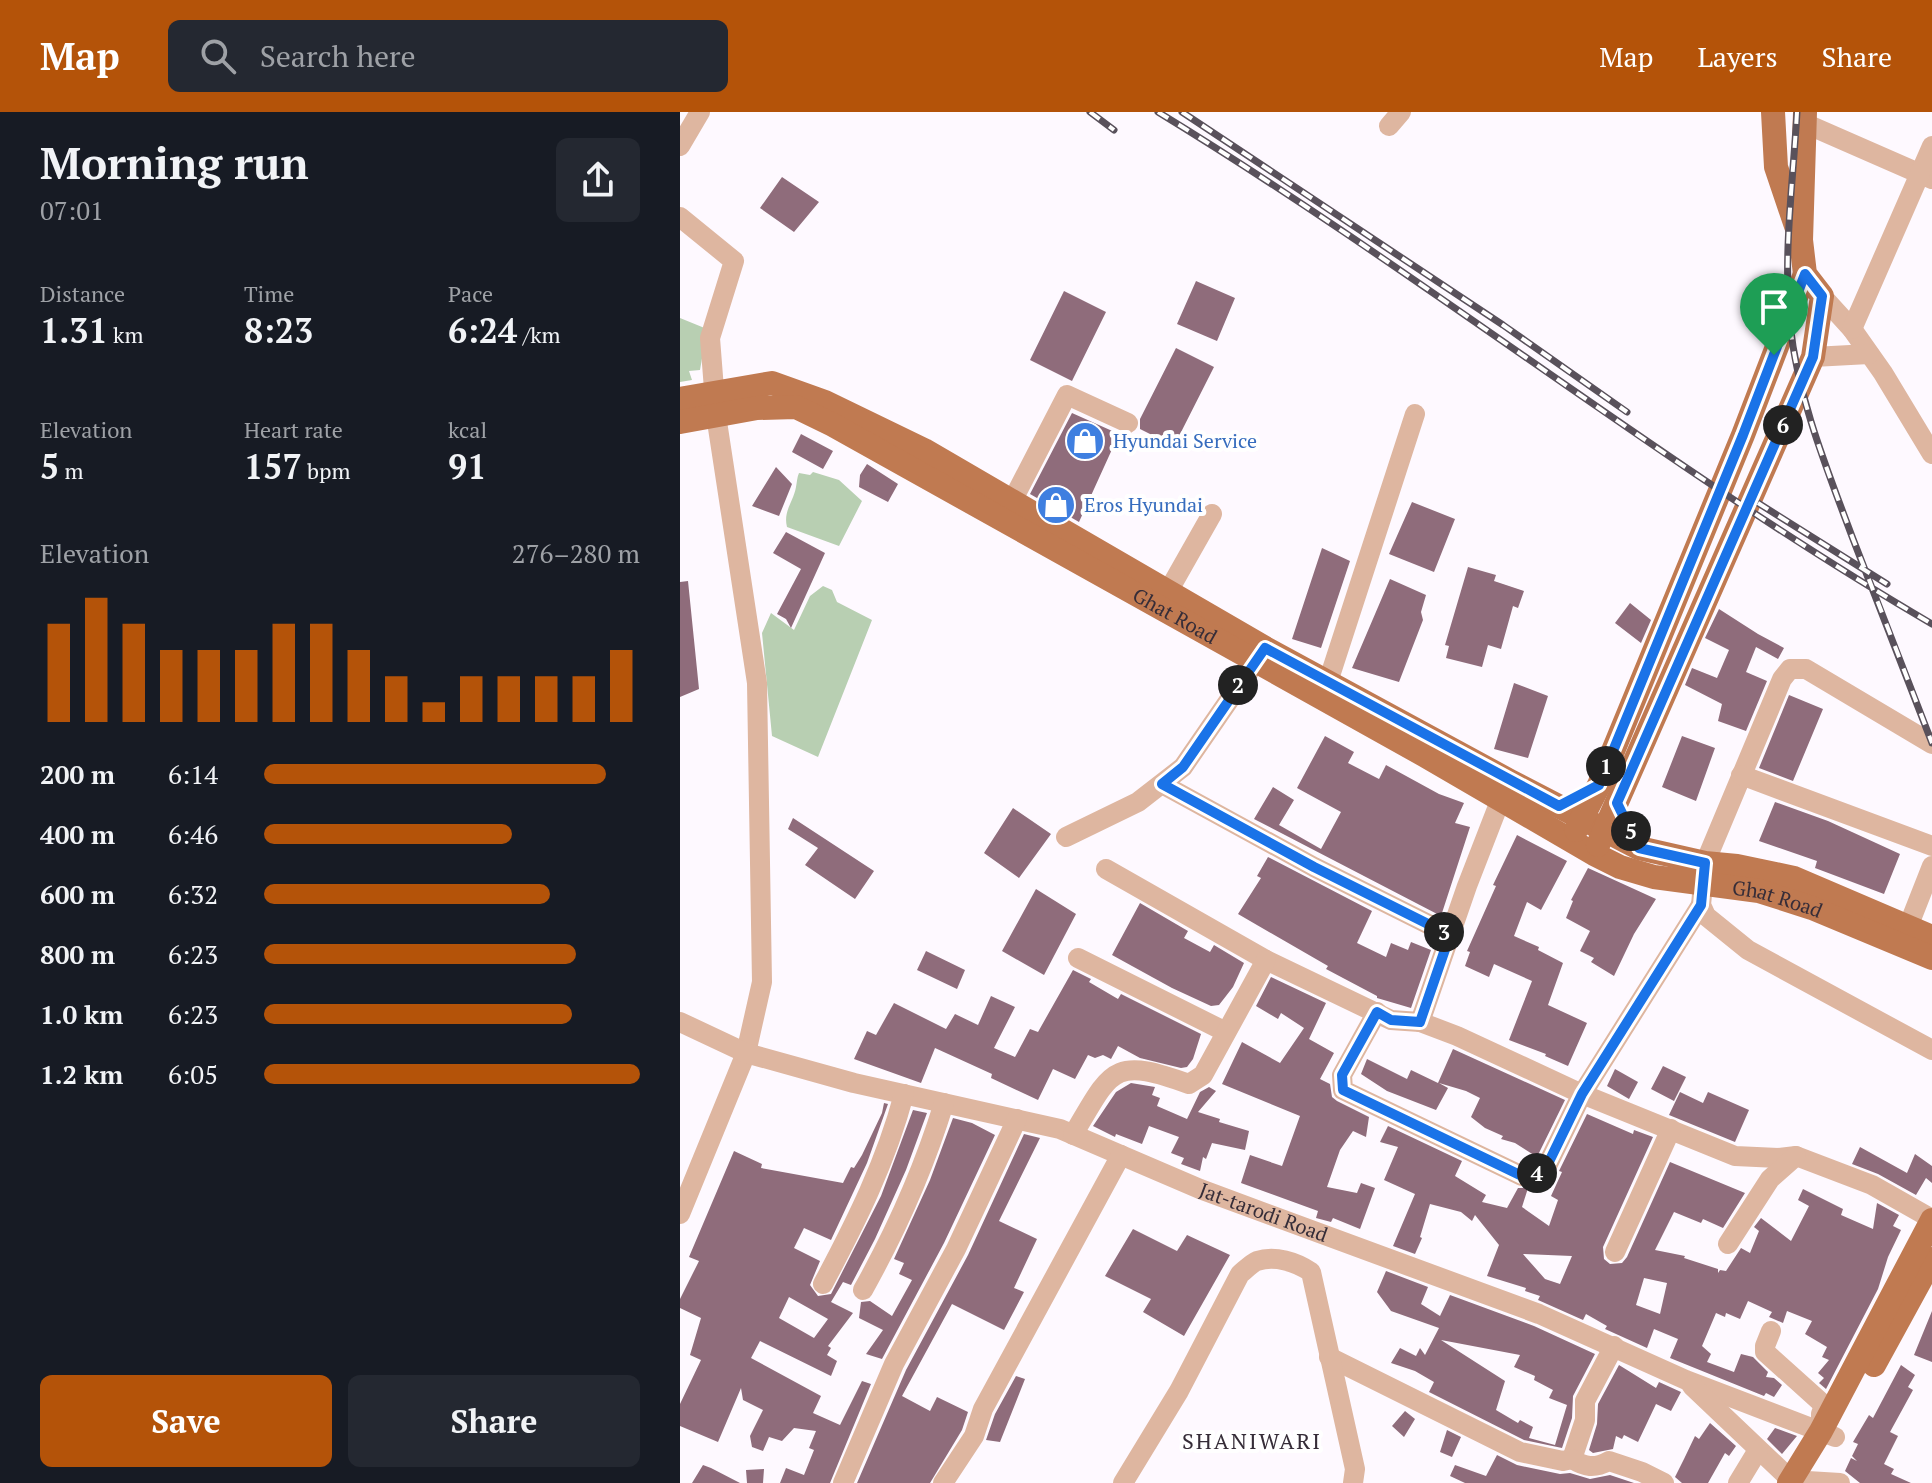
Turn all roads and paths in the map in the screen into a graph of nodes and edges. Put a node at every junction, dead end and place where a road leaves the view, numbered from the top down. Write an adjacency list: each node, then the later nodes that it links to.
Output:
1 (700, 112): 4 (street)
2 (1773, 112): 8 (main road)
3 (1804, 117): 6 (street); 8 (main road)
4 (680, 146)
5 (1932, 146): 6 (street)
6 (1926, 176): 11 (street)
7 (680, 217): 15 (street)
8 (1801, 240): 9 (main road)
9 (1805, 274): 10 (main road); 28 (main road)
10 (1822, 296): 11 (street); 13 (main road)
11 (1852, 329): 12 (street)
12 (1869, 354): 13 (street); 19 (street)
13 (1813, 357): 30 (main road)
14 (680, 399): 15 (main road, Ghat Road)
15 (715, 405): 17 (main road, Ghat Road); 20 (main road, Ghat Road); 52 (street)
16 (1415, 414): 24 (street)
17 (680, 422)
18 (1128, 423): 20 (street)
19 (1930, 445)
20 (1007, 510): 22 (main road, Ghat Road)
21 (1212, 514): 22 (street)
22 (1165, 598): 23 (main road, Ghat Road)
23 (1260, 654): 24 (main road, Ghat Road); 27 (street); 29 (main road, Ghat Road)
24 (1328, 682): 31 (main road, Ghat Road)
25 (1932, 744): 26 (street)
26 (1741, 775): 35 (street); 40 (street)
27 (1162, 784): 33 (street); 42 (street)
28 (1599, 785): 31 (main road); 32 (main road)
29 (1500, 801): 34 (main road, Ghat Road); 42 (street)
30 (1617, 803): 32 (main road); 36 (main road)
31 (1559, 806): 32 (main road, Ghat Road)
32 (1594, 824): 34 (main road); 36 (main road, Ghat Road); 37 (main road)
33 (1066, 837)
34 (1570, 840): 37 (main road, Ghat Road)
35 (1932, 846)
36 (1639, 848): 40 (main road, Ghat Road)
37 (1594, 854): 40 (main road, Ghat Road)
38 (1932, 866): 41 (street)
39 (1106, 869): 46 (street)
40 (1703, 884): 41 (main road, Ghat Road); 45 (main road, Ghat Road); 51 (street); 54 (street)
41 (1908, 927): 43 (main road, Ghat Road)
42 (1450, 935): 49 (street)
43 (1932, 937)
44 (1078, 958): 50 (street)
45 (1932, 958)
46 (1266, 960): 47 (street); 50 (street)
47 (1377, 1012): 49 (street); 54 (street)
48 (680, 1022): 52 (street, Jat-tarodi Road)
49 (1420, 1022): 54 (street)
50 (1226, 1032): 58 (street)
51 (1932, 1050)
52 (746, 1053): 53 (street, Jat-tarodi Road); 61 (street)
53 (904, 1094): 55 (street, Jat-tarodi Road); 66 (street)
54 (1582, 1094): 57 (street)
55 (944, 1103): 56 (street, Jat-tarodi Road); 67 (street)
56 (1017, 1119): 58 (street, Jat-tarodi Road); 76 (street)
57 (1671, 1129): 60 (street); 64 (street)
58 (1073, 1135): 59 (street, Jat-tarodi Road)
59 (1121, 1155): 69 (street, Jat-tarodi Road); 77 (street)
60 (1796, 1156): 62 (street); 63 (street)
61 (680, 1214)
62 (1932, 1220): 72 (main road)
63 (1728, 1244)
64 (1615, 1252)
65 (1932, 1259): 72 (main road)
66 (823, 1284)
67 (863, 1290)
68 (1771, 1331): 72 (street)
69 (1614, 1346): 71 (street, Jat-tarodi Road); 74 (street)
70 (1329, 1357): 74 (street); 78 (street); 79 (street)
71 (1686, 1380): 72 (street, Jat-tarodi Road); 73 (street)
72 (1828, 1434): 75 (main road)
73 (1762, 1454): 75 (street); 81 (street); 82 (street)
74 (1578, 1469): 80 (street)
75 (1799, 1482): 83 (street)
76 (843, 1483)
77 (943, 1483)
78 (1123, 1483)
79 (1353, 1483)
80 (1664, 1483)
81 (1738, 1483)
82 (1750, 1483)
83 (1840, 1483)

